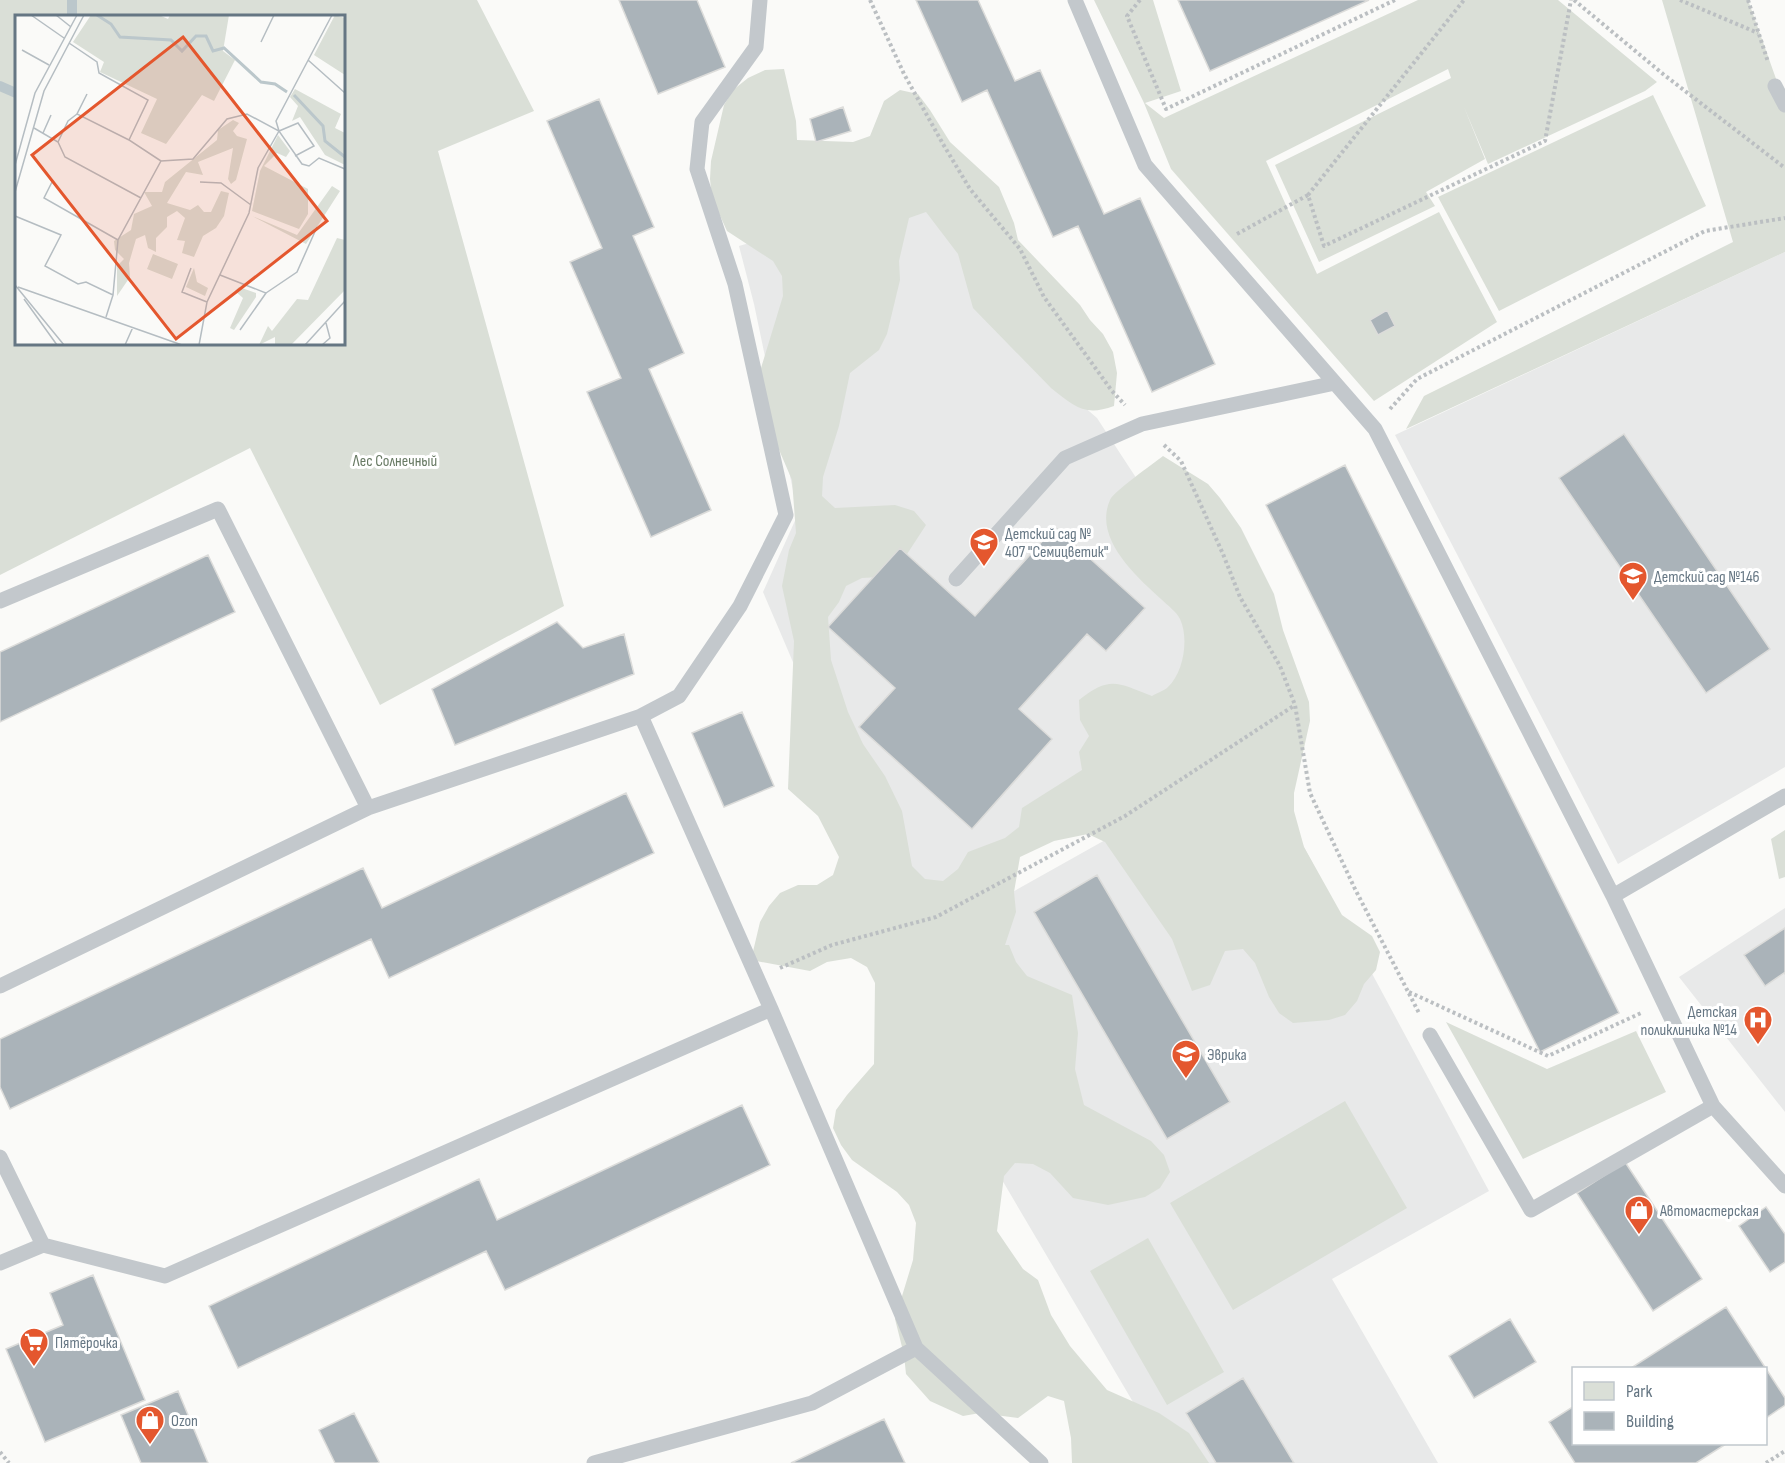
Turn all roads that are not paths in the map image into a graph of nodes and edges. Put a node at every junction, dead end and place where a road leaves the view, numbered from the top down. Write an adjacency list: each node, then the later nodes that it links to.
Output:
1 (760, 0): 8 (lane)
2 (1075, 0): 5 (lane)
3 (1775, 86): 4 (lane)
4 (1785, 105)
5 (1335, 383): 6 (lane); 11 (lane)
6 (956, 579)
7 (0, 601): 10 (lane)
8 (641, 716): 10 (lane); 13 (lane)
9 (1785, 796): 11 (lane)
10 (368, 808): 12 (lane)
11 (1613, 896): 15 (lane)
12 (0, 986)
13 (771, 1010): 18 (lane); 20 (lane)
14 (1430, 1035): 15 (lane)
15 (1713, 1106): 17 (lane)
16 (0, 1157): 18 (lane)
17 (1785, 1186)
18 (43, 1245): 19 (lane)
19 (0, 1263)
20 (916, 1348): 21 (lane); 22 (lane)
21 (594, 1463)
22 (1041, 1463)

